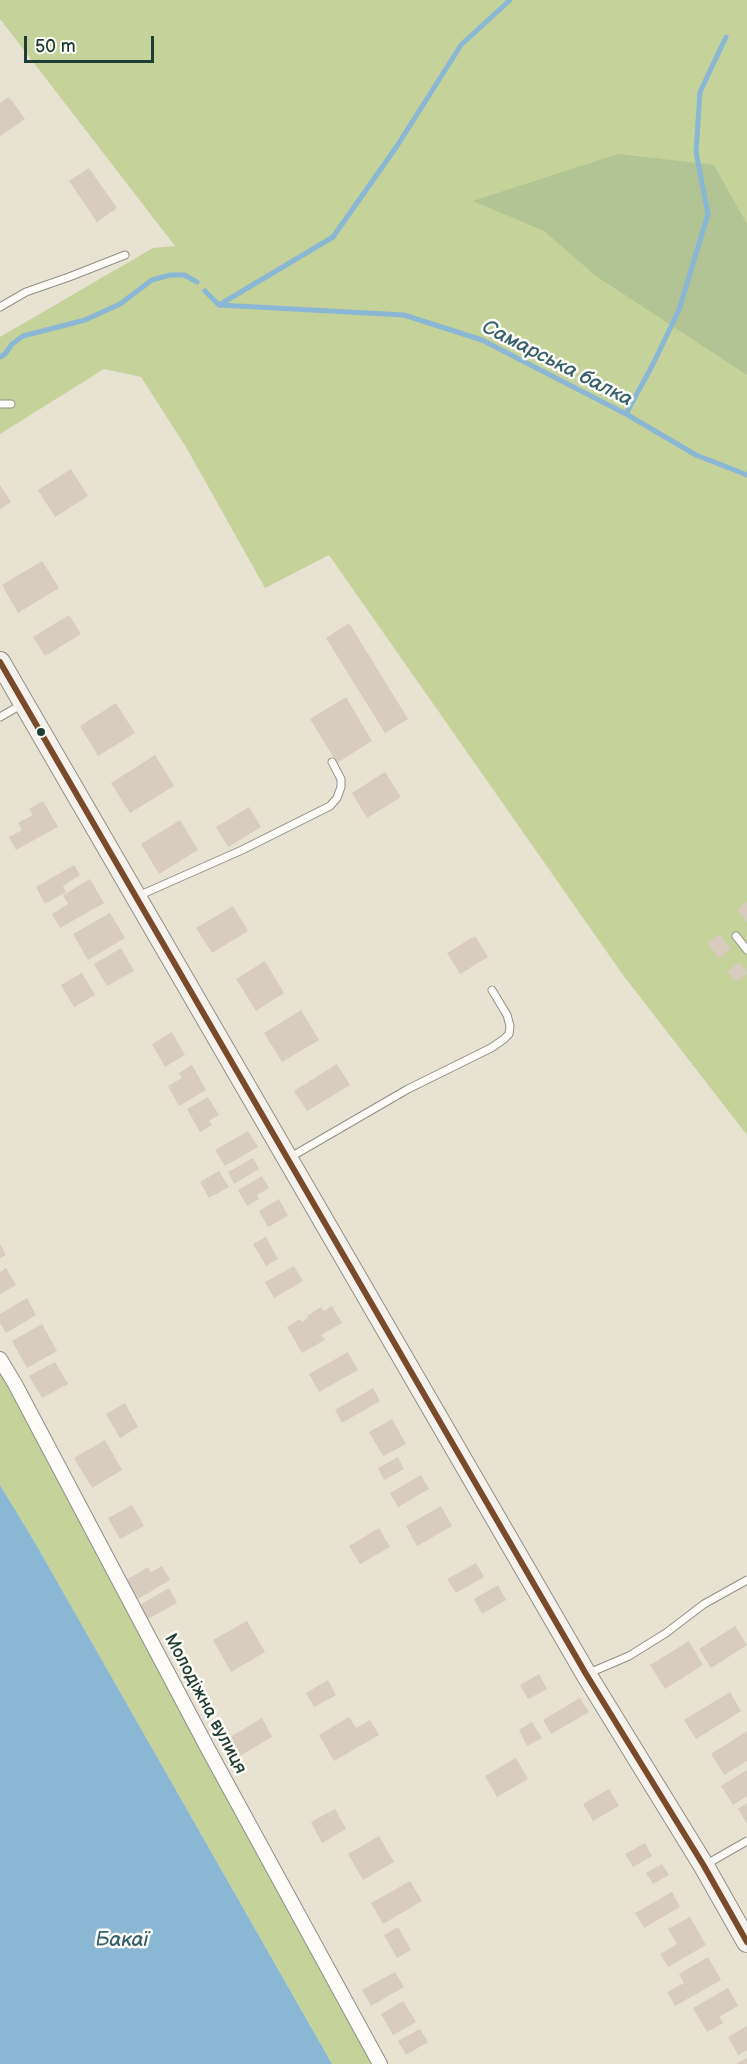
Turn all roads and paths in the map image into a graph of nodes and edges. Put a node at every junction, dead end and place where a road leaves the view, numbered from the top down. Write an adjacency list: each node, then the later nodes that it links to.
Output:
1 (124, 255): 2 (lane)
2 (0, 308)
3 (0, 404): 4 (lane)
4 (11, 404)
5 (0, 662): 6 (street)
6 (24, 703): 7 (lane); 9 (street)
7 (0, 717)
8 (332, 762): 9 (lane)
9 (136, 897): 13 (street)
10 (736, 936): 11 (lane)
11 (747, 950)
12 (492, 990): 13 (lane)
13 (288, 1158): 16 (street)
14 (0, 1359): 20 (street, Молодіжна вулиця)
15 (747, 1580): 16 (lane)
16 (586, 1674): 18 (street)
17 (747, 1841): 18 (lane)
18 (704, 1866): 19 (street)
19 (747, 1942)
20 (380, 2064)

